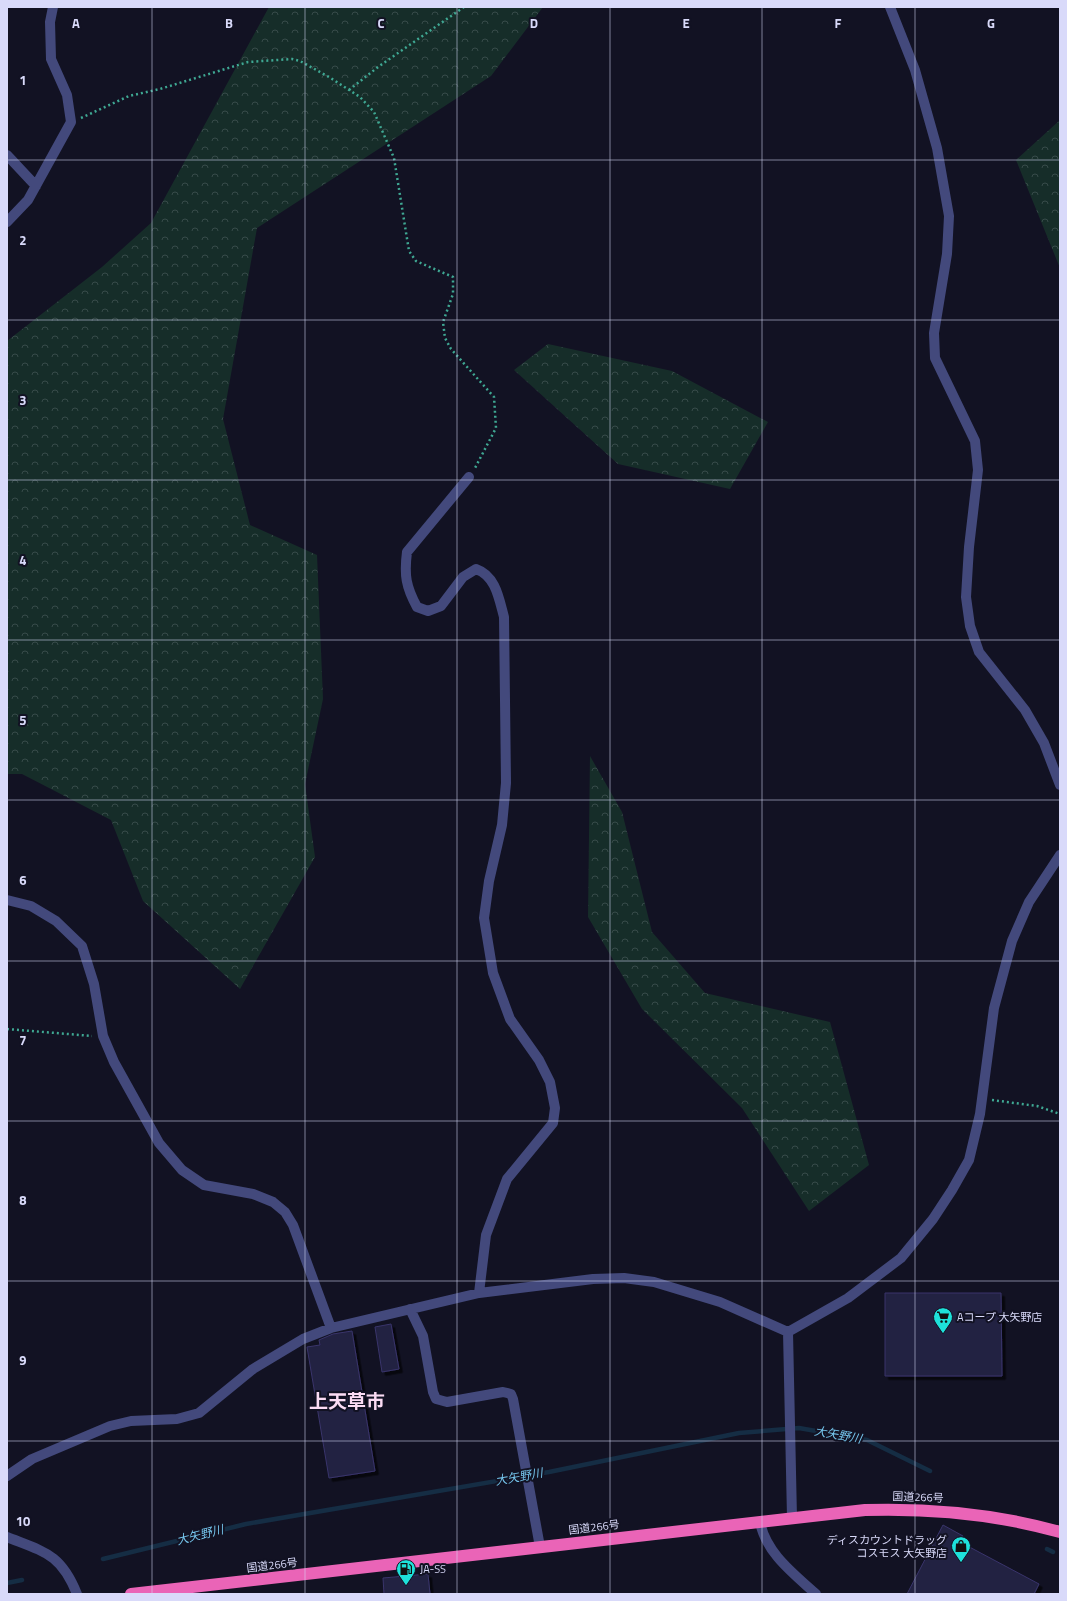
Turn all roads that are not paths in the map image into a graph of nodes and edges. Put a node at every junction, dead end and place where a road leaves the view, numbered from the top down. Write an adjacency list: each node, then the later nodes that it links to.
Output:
1 (53, 7): 4 (street)
2 (890, 7): 7 (street)
3 (7, 155): 4 (street)
4 (36, 186): 5 (street)
5 (7, 222)
6 (469, 477): 10 (street)
7 (1060, 785)
8 (1060, 855): 13 (street)
9 (7, 900): 12 (street)
10 (479, 1293): 11 (street); 13 (street)
11 (410, 1309): 12 (street); 19 (street)
12 (331, 1328): 14 (street)
13 (788, 1332): 15 (street)
14 (7, 1476)
15 (792, 1518): 16 (highway, 国道266号); 17 (highway, 国道266号)
16 (760, 1522): 19 (highway, 国道266号); 22 (street)
17 (1060, 1532)
18 (7, 1537): 20 (street)
19 (540, 1547): 21 (highway, 国道266号)
20 (77, 1594)
21 (131, 1594)
22 (816, 1594)

